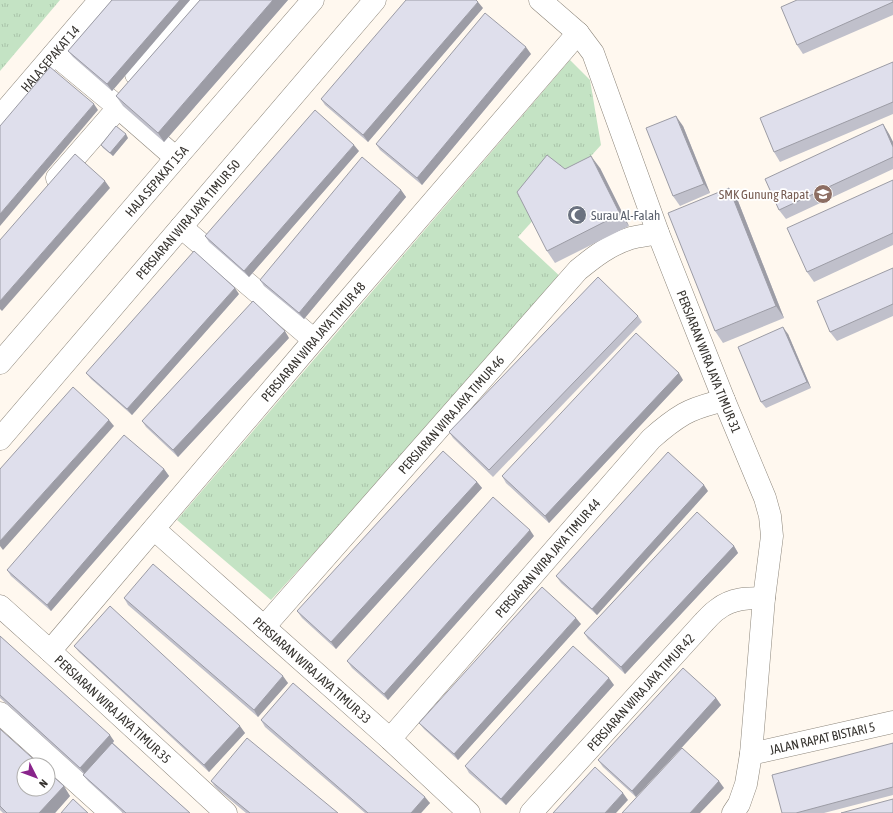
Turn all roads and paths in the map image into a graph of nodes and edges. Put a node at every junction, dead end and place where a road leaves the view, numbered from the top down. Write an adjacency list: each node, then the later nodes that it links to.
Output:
1 (100, 0): 7 (street, HALA SEPAKAT 14)
2 (199, 0): 8 (street)
3 (313, 0): 10 (street, HALA SEPAKAT 15A)
4 (375, 0): 12 (street, PERSIARAN WIRA JAYA TIMUR 50)
5 (540, 0): 6 (street, PERSIARAN WIRA JAYA TIMUR 31)
6 (578, 33): 13 (street, PERSIARAN WIRA JAYA TIMUR 31); 14 (street, PERSIARAN WIRA JAYA TIMUR 48)
7 (54, 54): 8 (street); 9 (street, HALA SEPAKAT 14)
8 (115, 105): 10 (street); 11 (street)
9 (0, 117)
10 (176, 158): 15 (street, HALA SEPAKAT 15A)
11 (46, 191)
12 (181, 227): 14 (street); 17 (street, PERSIARAN WIRA JAYA TIMUR 50)
13 (658, 233): 16 (street, PERSIARAN WIRA JAYA TIMUR 31); 21 (street, PERSIARAN WIRA JAYA TIMUR 46)
14 (314, 340): 18 (street, PERSIARAN WIRA JAYA TIMUR 48)
15 (0, 363)
16 (724, 400): 19 (street, PERSIARAN WIRA JAYA TIMUR 31); 25 (street, PERSIARAN WIRA JAYA TIMUR 44)
17 (0, 439)
18 (154, 529): 21 (street, PERSIARAN WIRA JAYA TIMUR 33); 22 (street, PERSIARAN WIRA JAYA TIMUR 48)
19 (764, 598): 26 (street, PERSIARAN WIRA JAYA TIMUR 31); 30 (street, PERSIARAN WIRA JAYA TIMUR 42)
20 (0, 606): 22 (street, PERSIARAN WIRA JAYA TIMUR 35)
21 (264, 627): 25 (street, PERSIARAN WIRA JAYA TIMUR 33)
22 (50, 651): 28 (street, PERSIARAN WIRA JAYA TIMUR 35)
23 (0, 713): 27 (street)
24 (893, 722): 26 (street, JALAN RAPAT BISTARI 5)
25 (390, 739): 29 (street, PERSIARAN WIRA JAYA TIMUR 33)
26 (751, 754): 31 (street, PERSIARAN WIRA JAYA TIMUR 31)
27 (111, 813)
28 (226, 813)
29 (469, 813)
30 (531, 813)
31 (733, 813)

